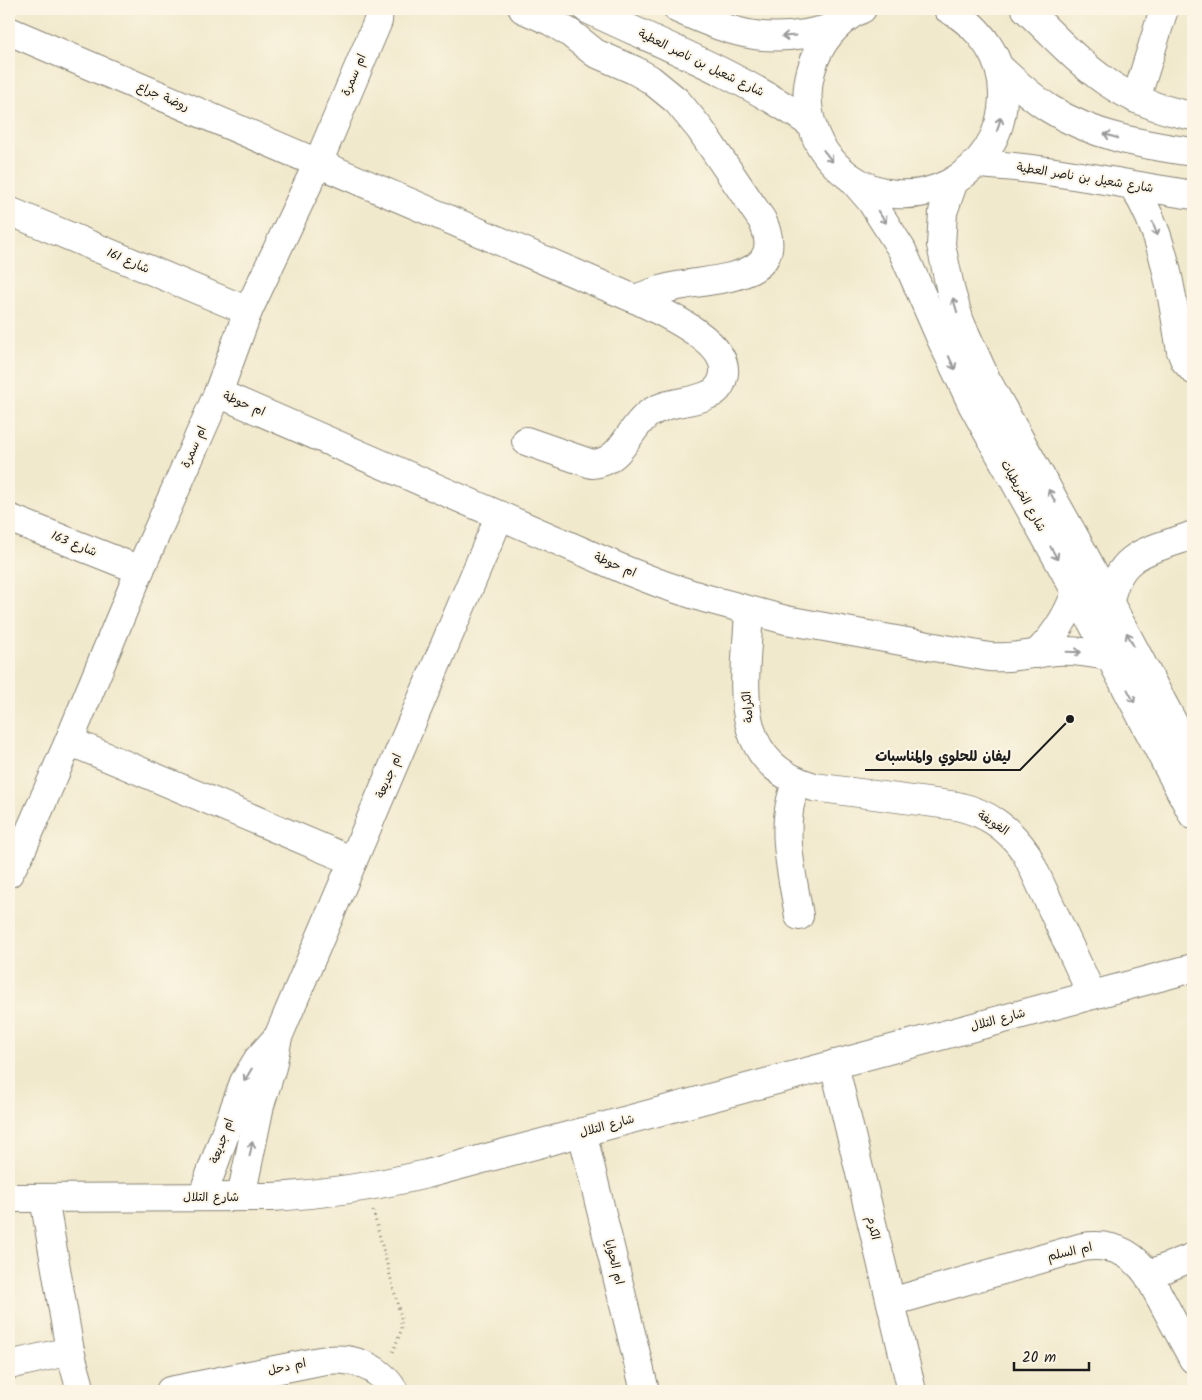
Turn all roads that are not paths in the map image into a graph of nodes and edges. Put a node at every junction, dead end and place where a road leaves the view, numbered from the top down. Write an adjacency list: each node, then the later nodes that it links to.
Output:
1 (523, 9): 12 (street)
2 (587, 9): 10 (street, شارع شعيل بن ناصر العطية)
3 (678, 9): 8 (street, one-way to 3)
4 (948, 9): 11 (street)
5 (1026, 9): 13 (street)
6 (1164, 9): 13 (street)
7 (382, 13): 18 (street, ام سمرة)
8 (853, 14): 15 (street)
9 (9, 31): 18 (street, روضة جراع)
10 (649, 38): 12 (street); 15 (street, شارع شعيل بن ناصر العطية)
11 (999, 67): 16 (street, one-way to 11); 19 (street, one-way to 11)
12 (634, 70): 25 (street)
13 (1131, 97): 14 (street); 16 (street)
14 (1193, 116)
15 (811, 124): 20 (street, one-way to 20)
16 (1151, 145): 17 (street)
17 (1193, 152)
18 (318, 163): 25 (street, روضة جراع); 26 (street, ام سمرة)
19 (976, 164): 21 (street); 22 (street, شارع شعيل بن ناصر العطية)
20 (852, 178): 21 (street); 36 (street, شارع الخريطيات, one-way to 36)
21 (954, 181): 33 (street, شارع الخريطيات, one-way to 21)
22 (1133, 186): 23 (street, شارع شعيل بن ناصر العطية); 27 (street, one-way to 27)
23 (1193, 195)
24 (9, 211): 26 (street, شارع 161)
25 (635, 299): 29 (street, روضة جراع)
26 (248, 311): 28 (street, ام سمرة)
27 (1193, 370)
28 (218, 393): 30 (street, ام حوطة); 35 (street, ام سمرة)
29 (526, 441)
30 (500, 515): 38 (street, ام حوطة); 45 (street, ام جديعة)
31 (9, 518): 35 (street, شارع 163)
32 (1193, 535): 34 (street)
33 (1078, 543): 34 (street); 37 (street, شارع الخريطيات)
34 (1134, 557): 37 (street)
35 (140, 570): 41 (street, ام سمرة)
36 (1076, 592): 39 (street); 40 (street, شارع الخريطيات)
37 (1110, 601): 42 (street, شارع الخريطيات, one-way to 37)
38 (749, 611): 39 (street, ام حوطة); 43 (street, الكرامة)
39 (1036, 654): 40 (street, ام حوطة, one-way to 40)
40 (1111, 657): 44 (street, شارع الخريطيات, one-way to 44)
41 (69, 740): 45 (street); 46 (street, ام سمرة)
42 (1193, 760)
43 (797, 782): 47 (street); 49 (street, الغويفة)
44 (1193, 815)
45 (353, 861): 50 (street, ام جديعة)
46 (9, 873)
47 (799, 916)
48 (1193, 968): 49 (street, شارع التلال)
49 (1092, 995): 51 (street, شارع التلال)
50 (278, 1036): 53 (street, ام جديعة, one-way to 53); 54 (street, ام جديعة, one-way to 50)
51 (834, 1064): 52 (street, شارع التلال); 59 (street, الكرم)
52 (582, 1132): 54 (street, شارع التلال); 66 (street, ام الحوايا)
53 (202, 1197): 54 (street, شارع التلال); 56 (street, شارع التلال)
54 (241, 1197)
55 (9, 1198): 56 (street, شارع التلال)
56 (44, 1198): 60 (street)
57 (1193, 1257): 58 (street)
58 (1148, 1275): 59 (street, ام السلم); 61 (street, ام السلم)
59 (891, 1302): 67 (street, الكرم)
60 (70, 1351): 62 (street); 63 (street)
61 (1193, 1359)
62 (9, 1365)
63 (82, 1391)
64 (170, 1391): 65 (street, ام دحل)
65 (394, 1391)
66 (645, 1391)
67 (912, 1391)

